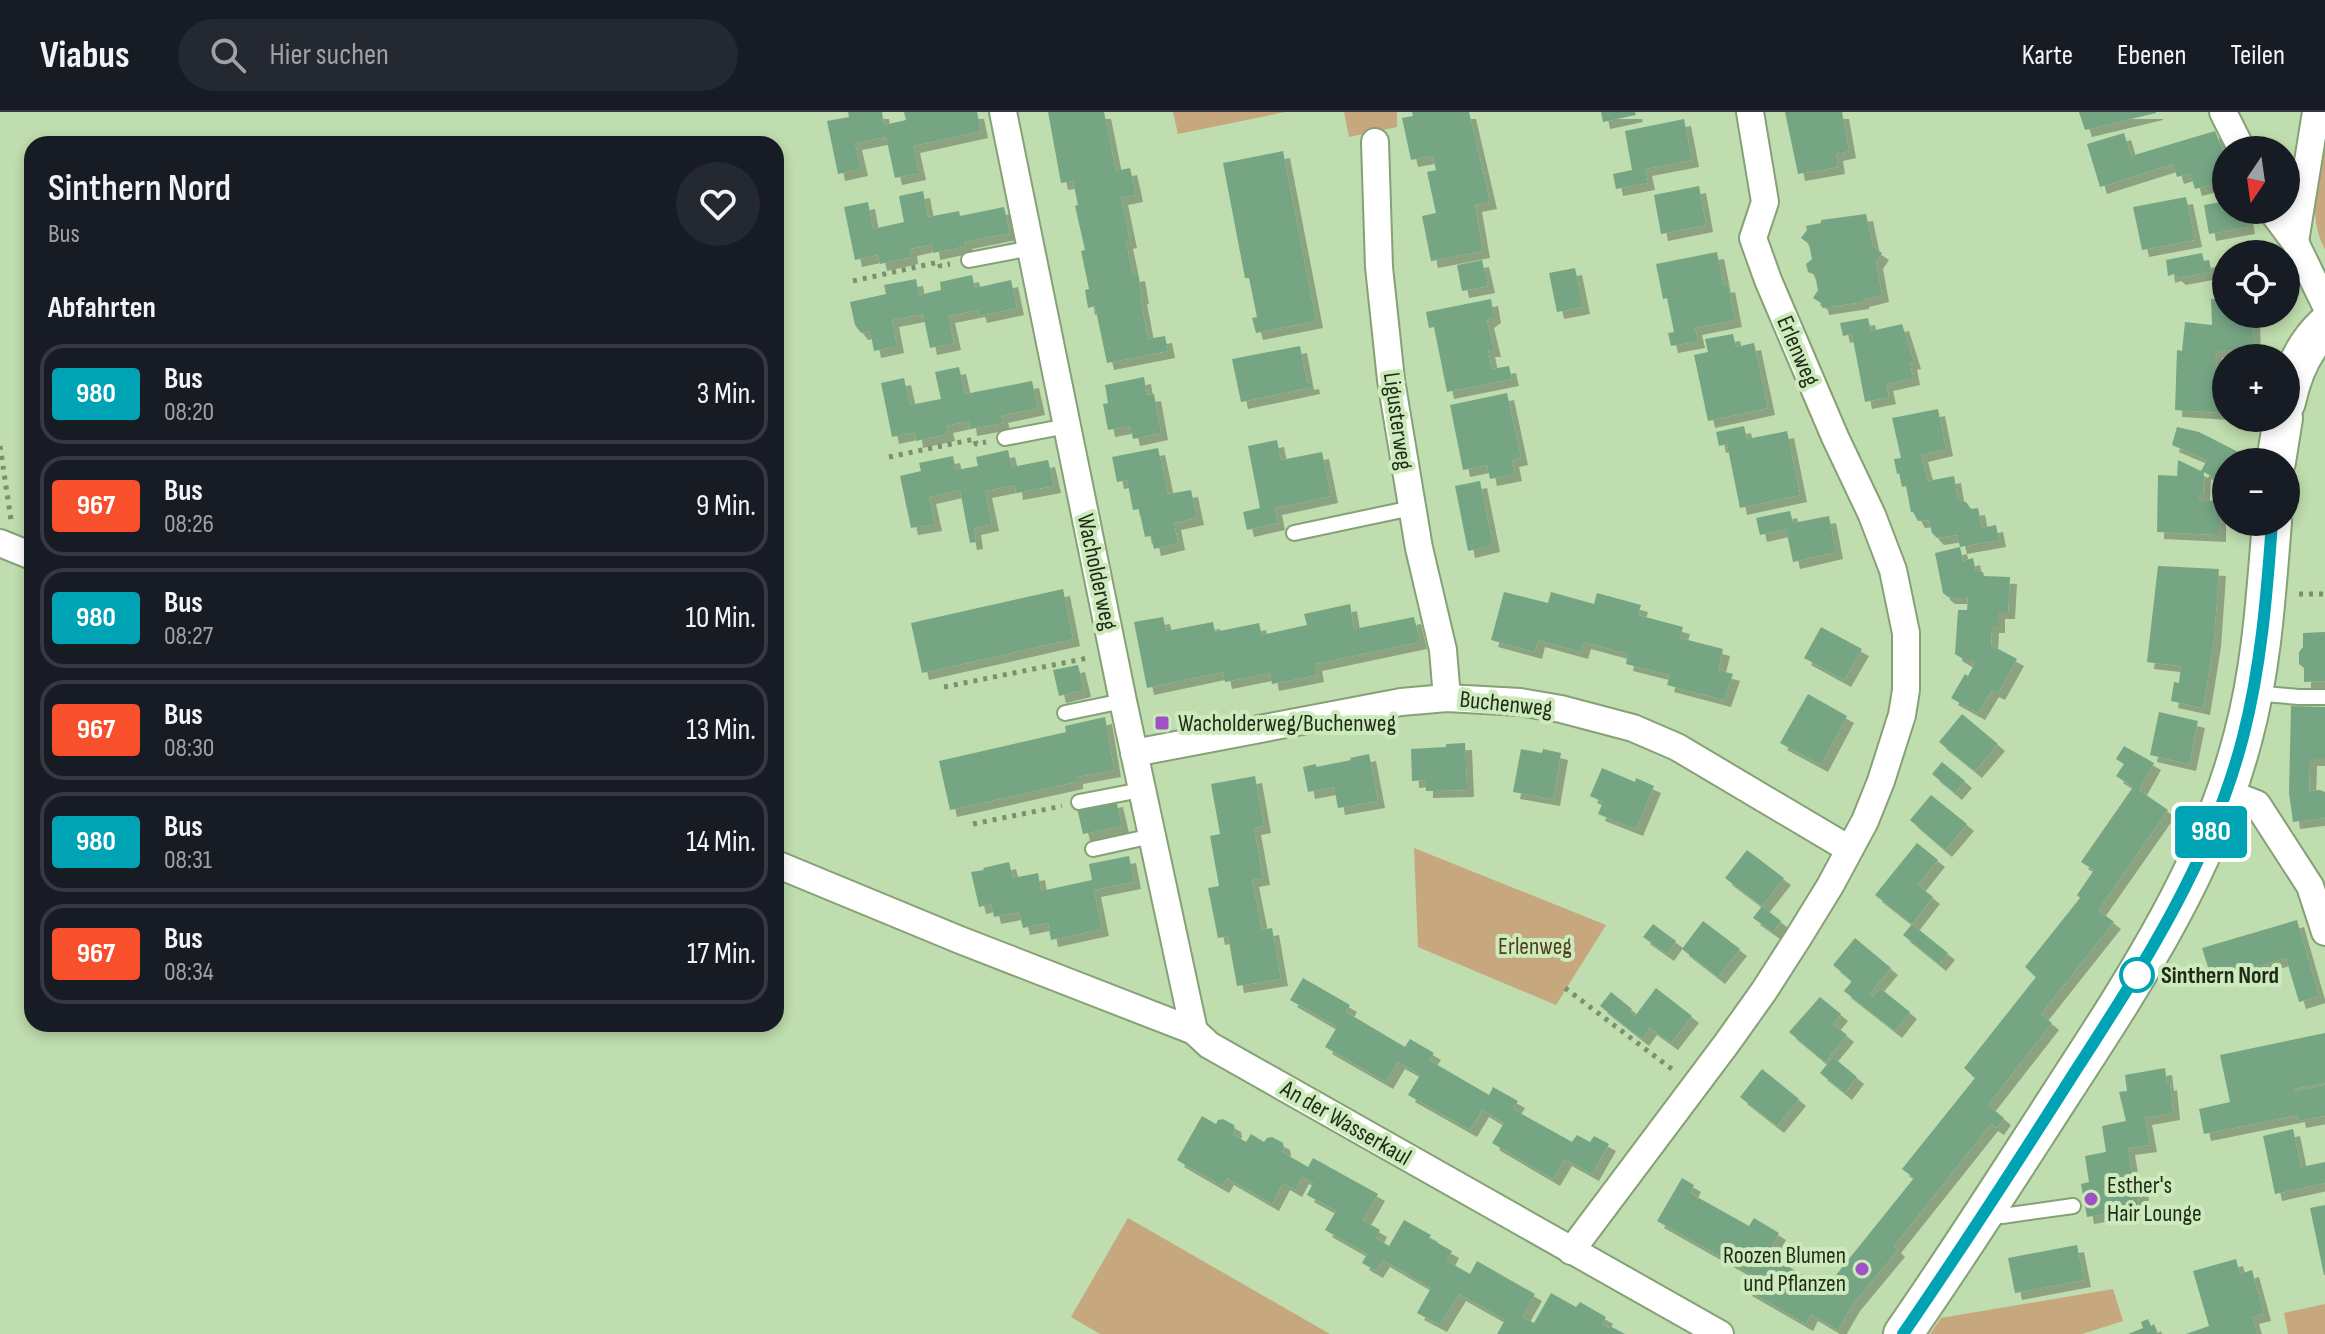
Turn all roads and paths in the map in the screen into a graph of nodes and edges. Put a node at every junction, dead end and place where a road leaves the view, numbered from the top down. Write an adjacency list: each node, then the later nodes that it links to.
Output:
1 (1003, 112): 8 (street, Wacholderweg)
2 (1750, 112): 37 (street, Erlenweg)
3 (2223, 112): 5 (street)
4 (2316, 112): 7 (street)
5 (2235, 136)
6 (1375, 142): 19 (street, Ligusterweg)
7 (2295, 240)
8 (1031, 248): 10 (lane); 15 (street, Wacholderweg)
9 (2300, 252): 12 (street)
10 (969, 260): 11 (path)
11 (853, 281)
12 (2325, 304)
13 (2325, 326): 14 (street)
14 (2300, 359)
15 (1067, 426): 16 (lane); 23 (street, Wacholderweg)
16 (1005, 438): 18 (path)
17 (0, 446): 22 (path)
18 (889, 457)
19 (1412, 508): 20 (lane); 27 (street, Ligusterweg)
20 (1294, 533)
21 (2271, 536): 25 (street)
22 (16, 549)
23 (1113, 653): 24 (path); 28 (street, Wacholderweg)
24 (944, 687)
25 (2253, 693): 26 (lane); 32 (street)
26 (2325, 697)
27 (1447, 698): 30 (street, Buchenweg); 37 (street, Buchenweg)
28 (1123, 701): 29 (lane); 30 (street, Wacholderweg)
29 (1065, 713)
30 (1134, 753): 31 (street, Wacholderweg)
31 (1141, 790): 33 (lane); 35 (street, Wacholderweg)
32 (2226, 792): 39 (street); 44 (street)
33 (1079, 802): 34 (path)
34 (973, 824)
35 (1152, 836): 36 (lane); 41 (street, Wacholderweg)
36 (1093, 849)
37 (1849, 849): 42 (street, Erlenweg)
38 (784, 867): 41 (street, An der Wasserkaul)
39 (2325, 932)
40 (1565, 988): 42 (path)
41 (1194, 1031): 45 (street, An der Wasserkaul)
42 (1694, 1087): 45 (street, Erlenweg)
43 (2073, 1206): 44 (lane)
44 (1988, 1208): 47 (street)
45 (1571, 1251): 46 (street, An der Wasserkaul)
46 (1720, 1334)
47 (1903, 1334)

